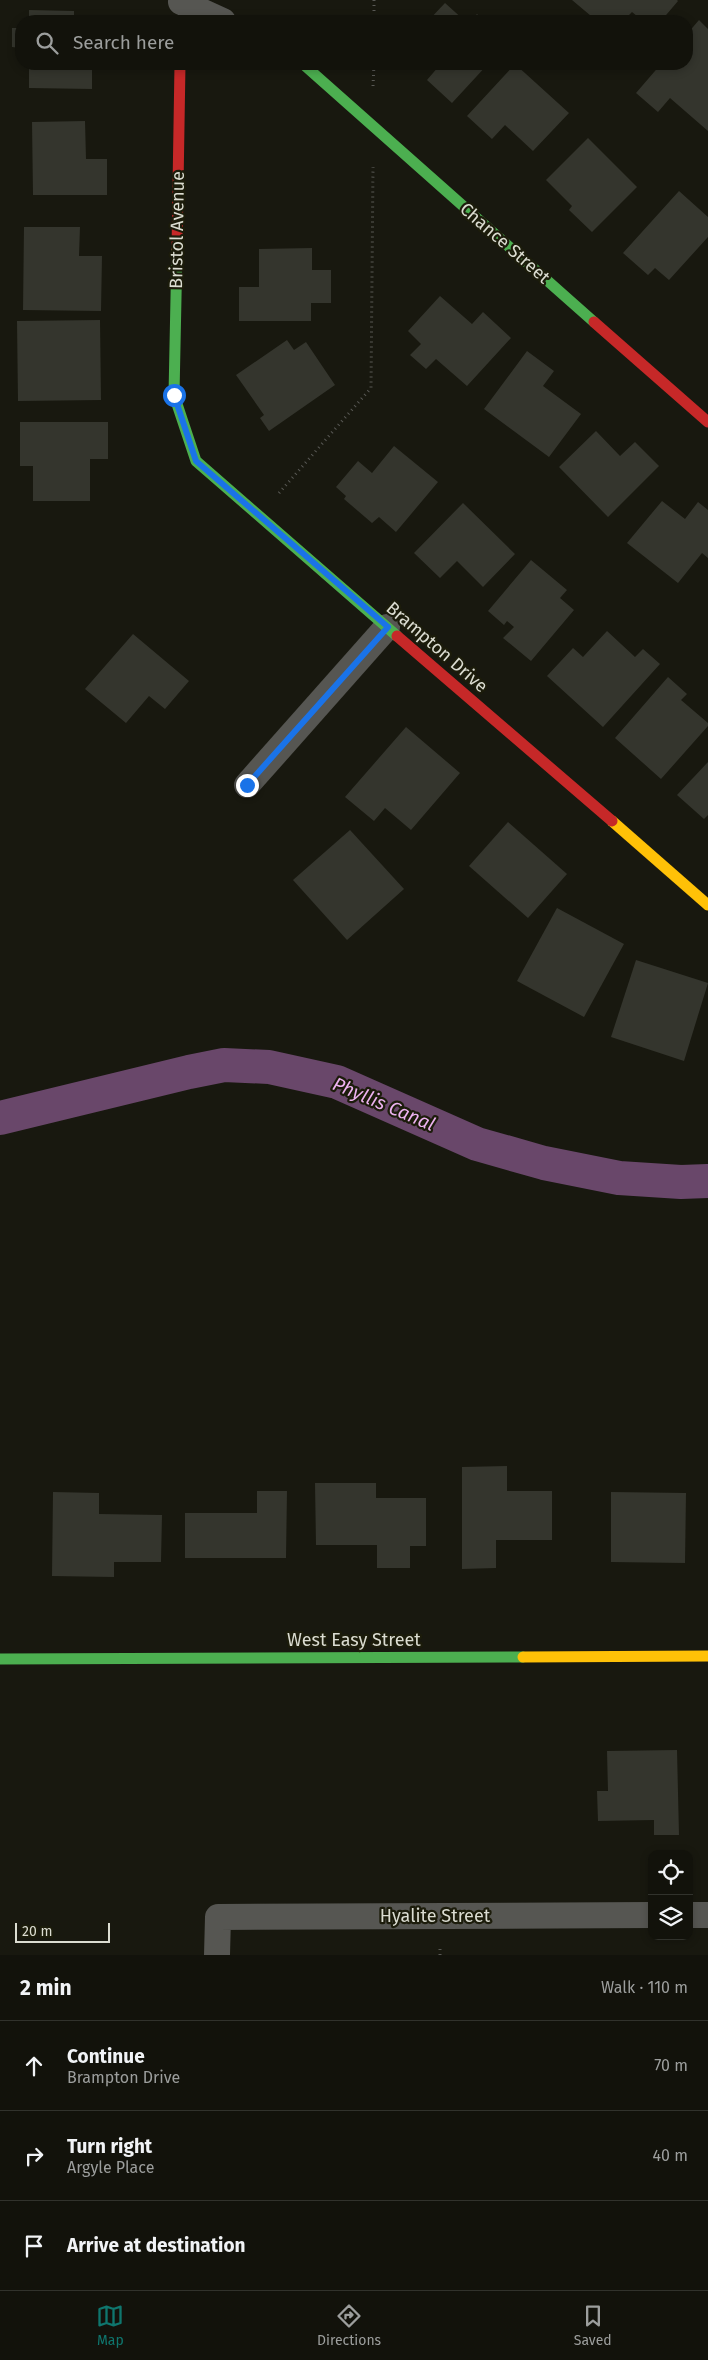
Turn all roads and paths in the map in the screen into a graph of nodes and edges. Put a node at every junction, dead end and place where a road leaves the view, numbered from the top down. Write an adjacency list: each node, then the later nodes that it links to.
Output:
1 (374, 0): 4 (path)
2 (181, 8): 3 (street)
3 (204, 15)
4 (374, 15)
5 (180, 70): 9 (street, Bristol Avenue)
6 (309, 70): 8 (street, Chance Street)
7 (374, 70): 8 (path)
8 (373, 126): 10 (street, Chance Street); 11 (path)
9 (174, 395): 11 (street, Brampton Drive)
10 (708, 422)
11 (259, 515): 12 (street, Brampton Drive)
12 (388, 627): 13 (street); 14 (street, Brampton Drive)
13 (247, 785)
14 (708, 905)
15 (708, 1656): 16 (street, West Easy Street)
16 (0, 1659)
17 (648, 1915): 20 (street, Hyalite Street)
18 (693, 1915): 19 (street)
19 (708, 1915)
20 (217, 1955)

